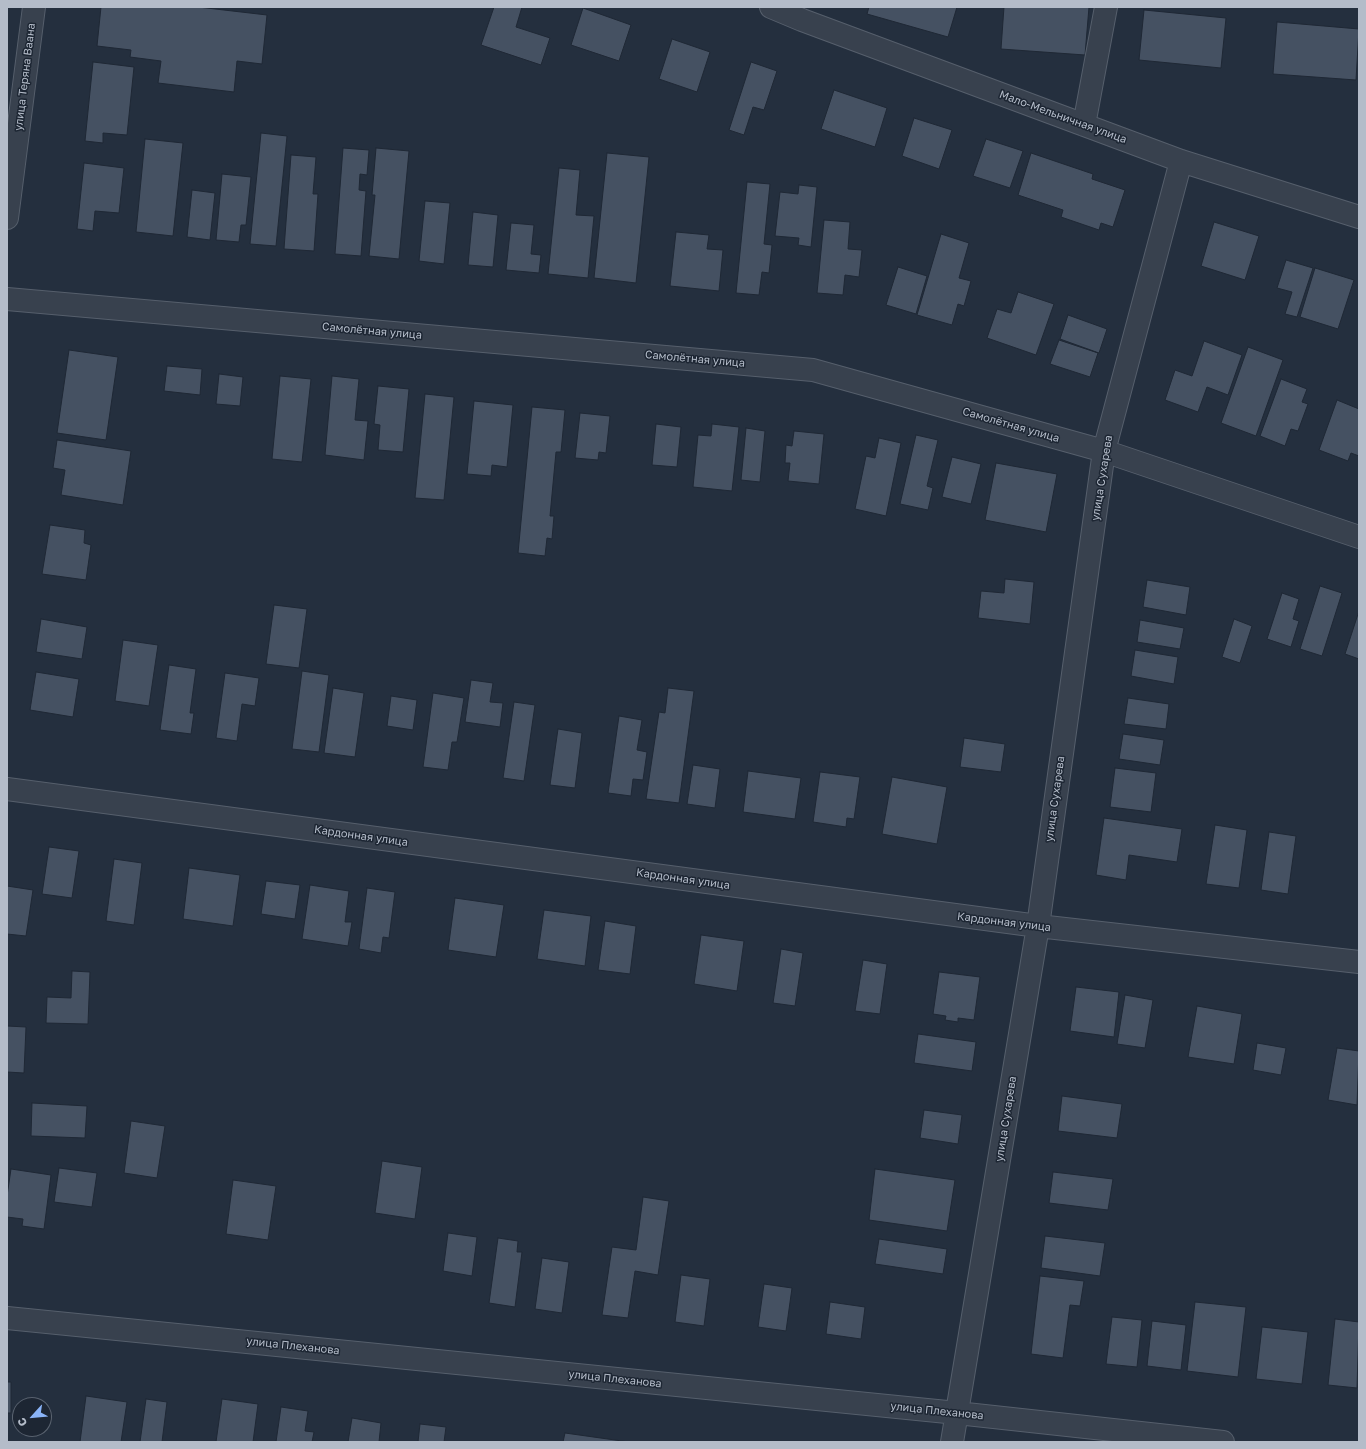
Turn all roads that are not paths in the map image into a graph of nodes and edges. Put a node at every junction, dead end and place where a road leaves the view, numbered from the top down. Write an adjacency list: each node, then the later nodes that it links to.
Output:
1 (34, 7): 8 (street, улица Теряна Ваана)
2 (771, 7): 4 (street, Мало-Мельничная улица)
3 (1106, 7): 5 (street)
4 (806, 14): 5 (street, Мало-Мельничная улица)
5 (1084, 125): 6 (street, Мало-Мельничная улица)
6 (1181, 161): 7 (street, Мало-Мельничная улица); 10 (street, улица Сухарева)
7 (1359, 217)
8 (7, 218)
9 (7, 299): 10 (street, Самолётная улица)
10 (1104, 451): 11 (street, Самолётная улица); 13 (street, улица Сухарева)
11 (1359, 537)
12 (7, 789): 13 (street, Кардонная улица)
13 (1038, 926): 14 (street, Кардонная улица); 16 (street, улица Сухарева)
14 (1359, 962)
15 (7, 1318): 16 (street, улица Плеханова)
16 (957, 1413): 17 (street, улица Сухарева); 18 (street, улица Плеханова)
17 (952, 1442)
18 (1223, 1442)

